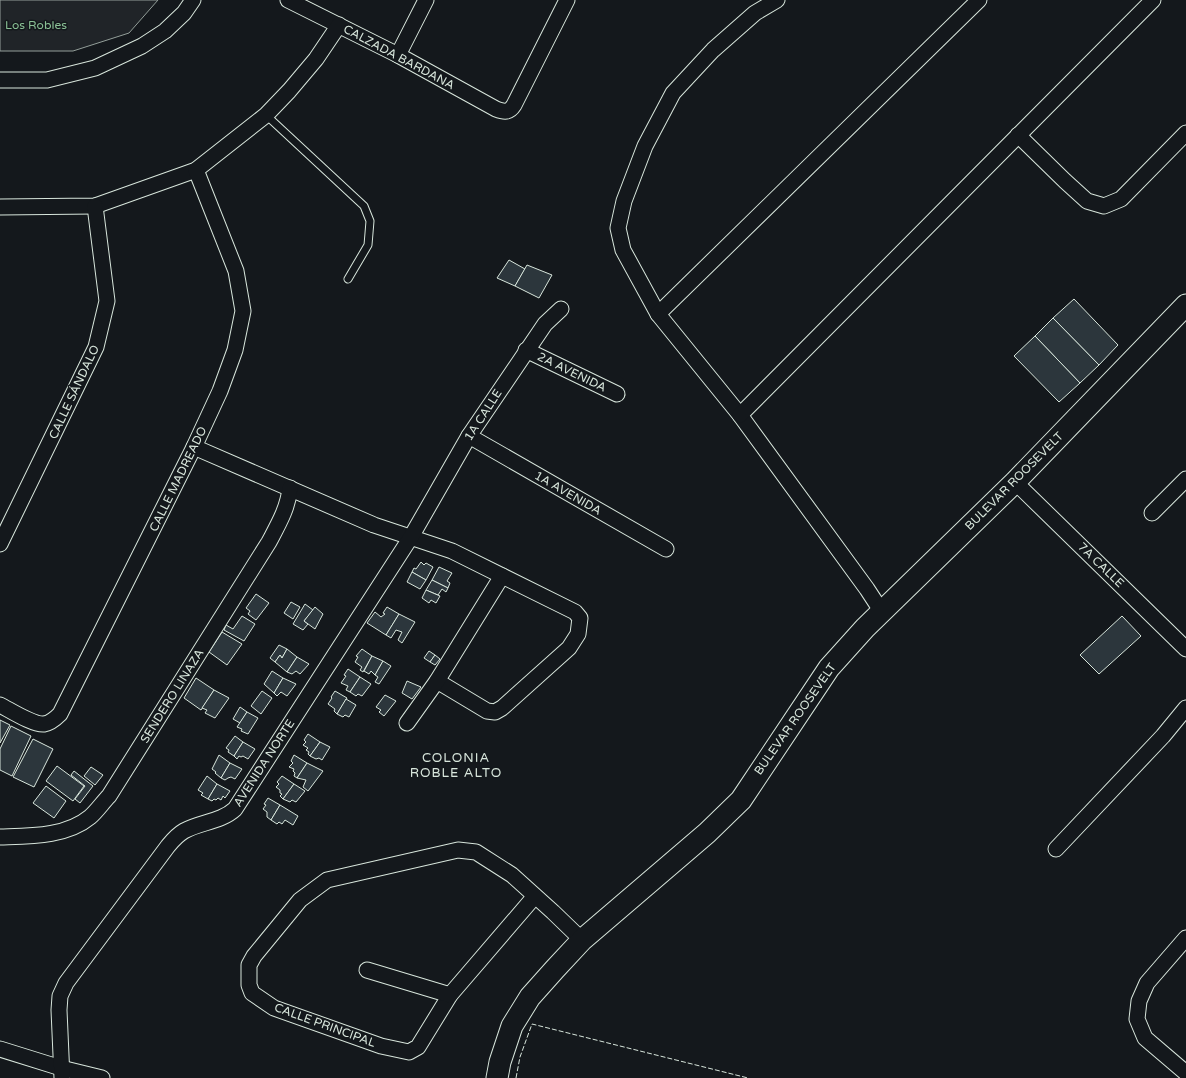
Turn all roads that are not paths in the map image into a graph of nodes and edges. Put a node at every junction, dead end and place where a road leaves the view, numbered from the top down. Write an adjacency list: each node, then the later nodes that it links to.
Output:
1 (193, 0): 10 (street)
2 (288, 0): 8 (street, CALZADA BARDANA)
3 (426, 0): 9 (street)
4 (567, 0): 9 (street, CALZADA BARDANA)
5 (777, 0): 20 (street)
6 (979, 0): 20 (street)
7 (1153, 0): 13 (street)
8 (339, 25): 9 (street, CALZADA BARDANA); 11 (street)
9 (398, 55)
10 (0, 80)
11 (266, 115): 14 (street); 17 (lane)
12 (1186, 133): 13 (street)
13 (1018, 135): 23 (street)
14 (196, 170): 15 (street); 25 (street, CALLE MADREADO)
15 (95, 206): 16 (street); 31 (street, CALLE SÁNDALO)
16 (0, 207)
17 (348, 279)
18 (1186, 305): 27 (main road, BULEVAR ROOSEVELT)
19 (561, 309): 21 (street, 1A CALLE)
20 (658, 314): 23 (street)
21 (526, 350): 22 (street, 2A AVENIDA); 24 (street, 1A CALLE)
22 (617, 394)
23 (740, 415): 34 (street)
24 (469, 436): 30 (street, 1A CALLE); 32 (street, 1A AVENIDA)
25 (194, 447): 28 (street); 37 (street, CALLE MADREADO)
26 (1186, 479): 29 (street)
27 (1015, 482): 34 (main road, BULEVAR ROOSEVELT); 35 (street, 7A CALLE)
28 (290, 488): 30 (street); 40 (street, SENDERO LINAZA)
29 (1152, 513)
30 (413, 533): 33 (street); 48 (street, AVENIDA NORTE)
31 (0, 544)
32 (666, 549)
33 (502, 576): 36 (street); 36 (street)
34 (882, 612): 44 (main road, BULEVAR ROOSEVELT)
35 (1186, 649)
36 (437, 681): 39 (street)
37 (0, 705)
38 (1186, 708): 41 (street)
39 (407, 723)
40 (0, 837)
41 (1056, 849)
42 (535, 896): 44 (street); 46 (street); 46 (street, CALLE PRINCIPAL)
43 (1186, 938): 49 (street)
44 (582, 940): 51 (main road, BULEVAR ROOSEVELT)
45 (367, 970): 46 (street)
46 (450, 995)
47 (0, 1048): 48 (street)
48 (61, 1073): 50 (street)
49 (1186, 1073)
50 (102, 1078)
51 (497, 1078)

